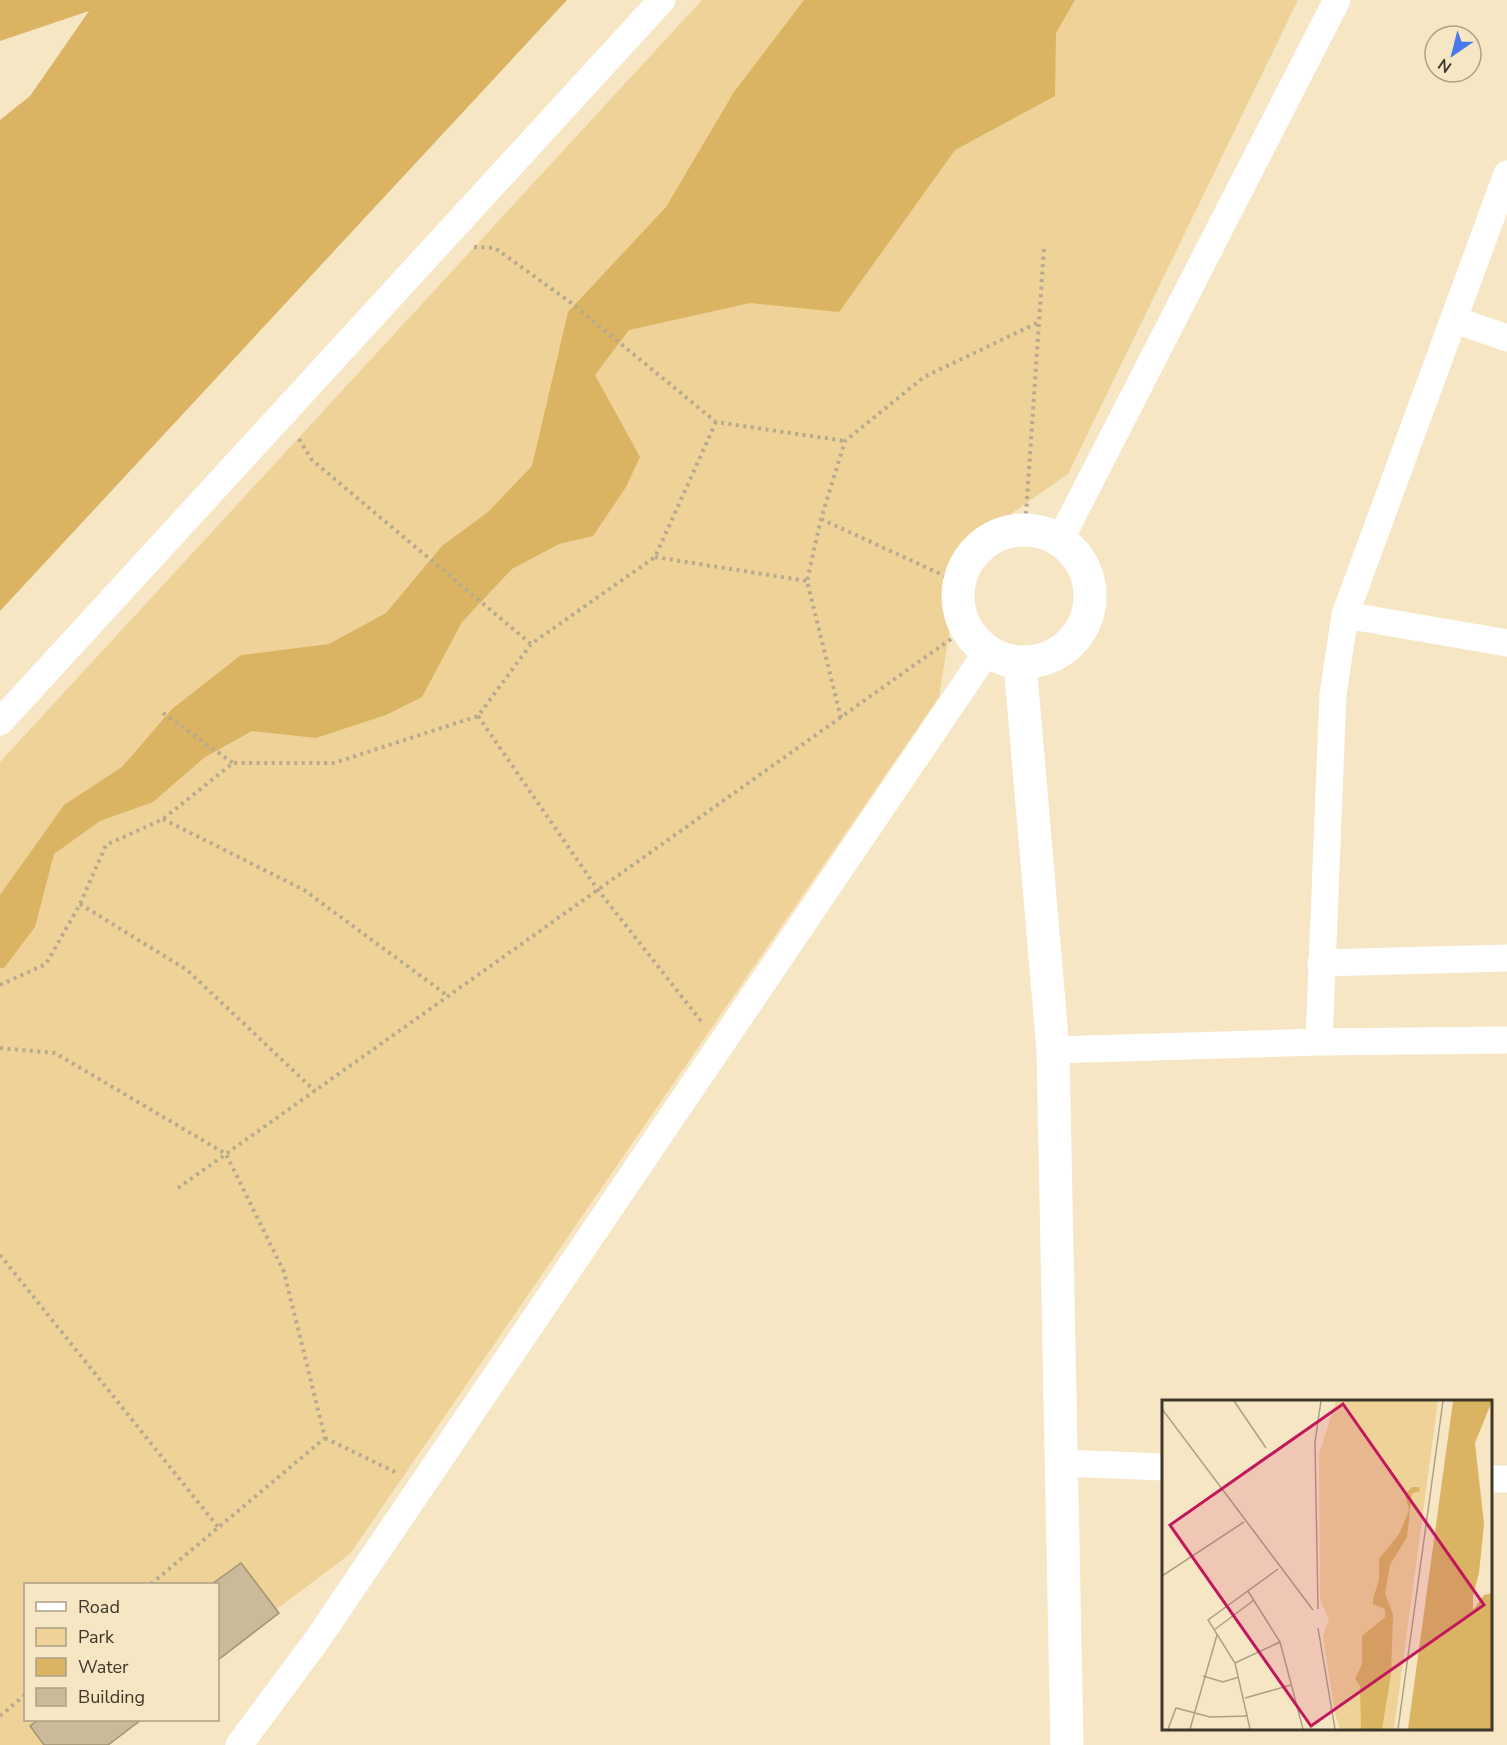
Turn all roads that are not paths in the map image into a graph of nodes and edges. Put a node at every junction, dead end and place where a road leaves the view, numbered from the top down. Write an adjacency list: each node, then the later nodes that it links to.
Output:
1 (662, 0): 11 (street)
2 (1337, 0): 6 (street)
3 (1507, 174): 4 (street)
4 (1455, 320): 5 (street); 7 (street)
5 (1507, 338)
6 (1060, 540): 8 (main road); 10 (main road)
7 (1345, 615): 9 (street); 13 (street)
8 (976, 641): 10 (main road); 19 (street)
9 (1507, 643)
10 (1020, 663): 16 (main road)
11 (0, 722)
12 (1507, 958): 13 (street)
13 (1322, 963): 15 (street)
14 (1507, 1040): 15 (street)
15 (1319, 1042): 16 (street)
16 (1053, 1050): 17 (main road)
17 (1061, 1463): 18 (street); 20 (main road)
18 (1162, 1467)
19 (239, 1745)
20 (1067, 1745)

